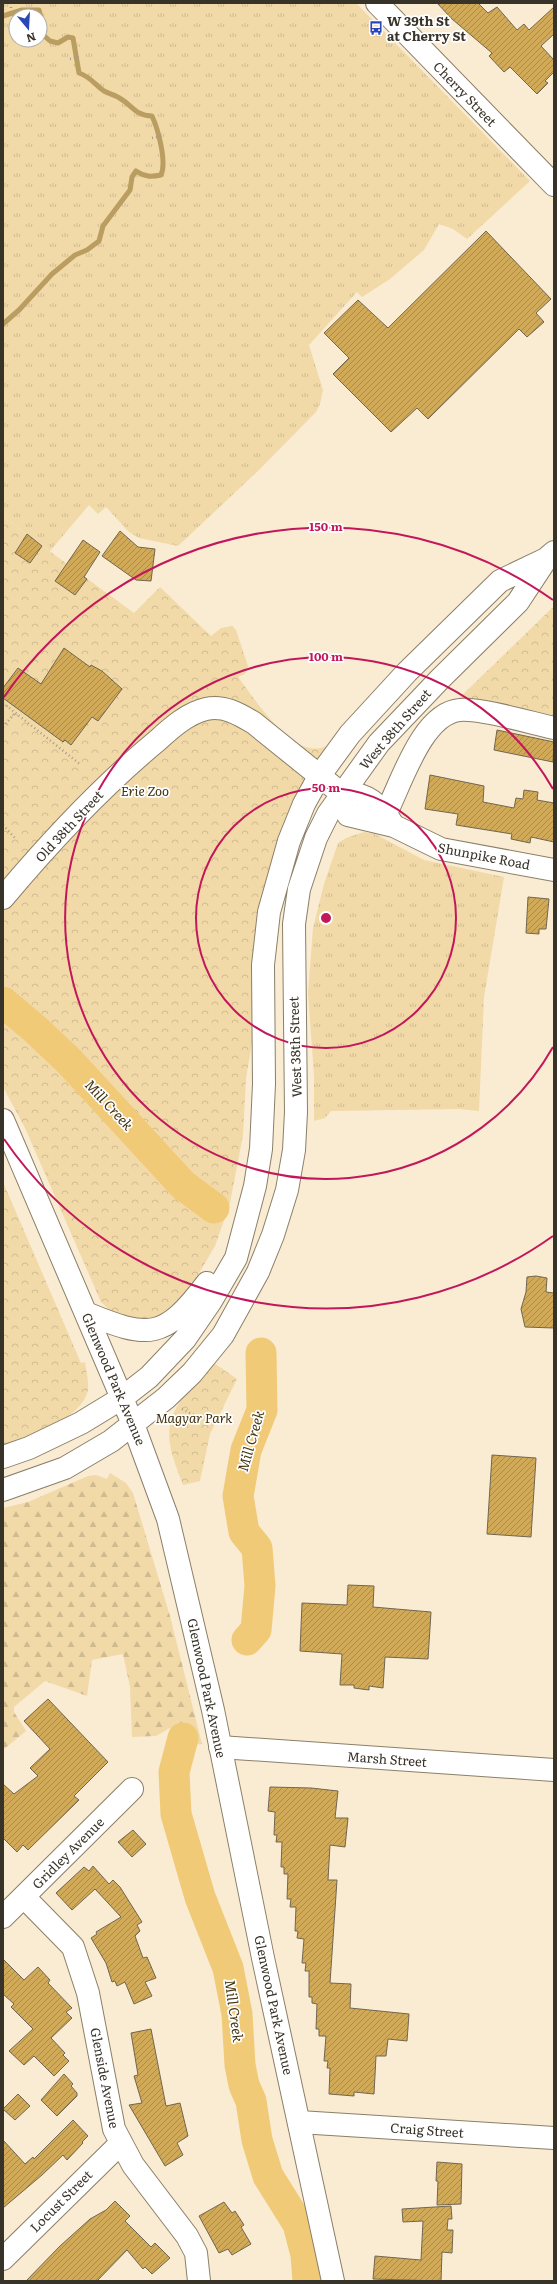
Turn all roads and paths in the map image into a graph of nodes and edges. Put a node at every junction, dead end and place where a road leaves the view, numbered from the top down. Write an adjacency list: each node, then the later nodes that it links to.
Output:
1 (377, 3): 6 (main road, Cherry Street)
2 (80, 57): 3 (path)
3 (70, 59)
4 (162, 136): 5 (path)
5 (152, 138)
6 (554, 185)
7 (551, 555): 13 (main road, West 38th Street); 14 (main road, West 38th Street)
8 (3, 703): 9 (path)
9 (15, 714): 10 (path); 12 (path)
10 (3, 727)
11 (554, 728): 15 (main road)
12 (81, 765)
13 (320, 776): 14 (main road); 19 (main road, Old 38th Street); 21 (main road, West 38th Street)
14 (342, 794): 15 (main road, Shunpike Road); 26 (main road, West 38th Street)
15 (390, 820): 18 (main road, Shunpike Road)
16 (3, 825): 17 (path)
17 (15, 838)
18 (554, 870)
19 (3, 898)
20 (3, 1120): 22 (main road, Glenwood Park Avenue)
21 (250, 1205): 22 (main road); 23 (main road, West 38th Street)
22 (86, 1313): 23 (main road, Glenwood Park Avenue)
23 (122, 1398): 26 (main road, Glenwood Park Avenue); 27 (main road, West 38th Street)
24 (181, 1408): 25 (path)
25 (202, 1419)
26 (133, 1424): 28 (main road, West 38th Street); 29 (main road, Glenwood Park Avenue)
27 (3, 1457)
28 (3, 1490)
29 (220, 1747): 30 (main road, Marsh Street); 34 (main road, Glenwood Park Avenue)
30 (554, 1770)
31 (132, 1789): 32 (main road, Gridley Avenue)
32 (24, 1897): 33 (main road, Gridley Avenue); 36 (main road, Glenside Avenue)
33 (3, 1918)
34 (299, 2122): 35 (main road, Craig Street); 39 (main road, Glenwood Park Avenue)
35 (554, 2138)
36 (120, 2144): 37 (main road, Locust Street); 38 (main road, Glenside Avenue)
37 (3, 2258)
38 (199, 2281)
39 (333, 2281)

